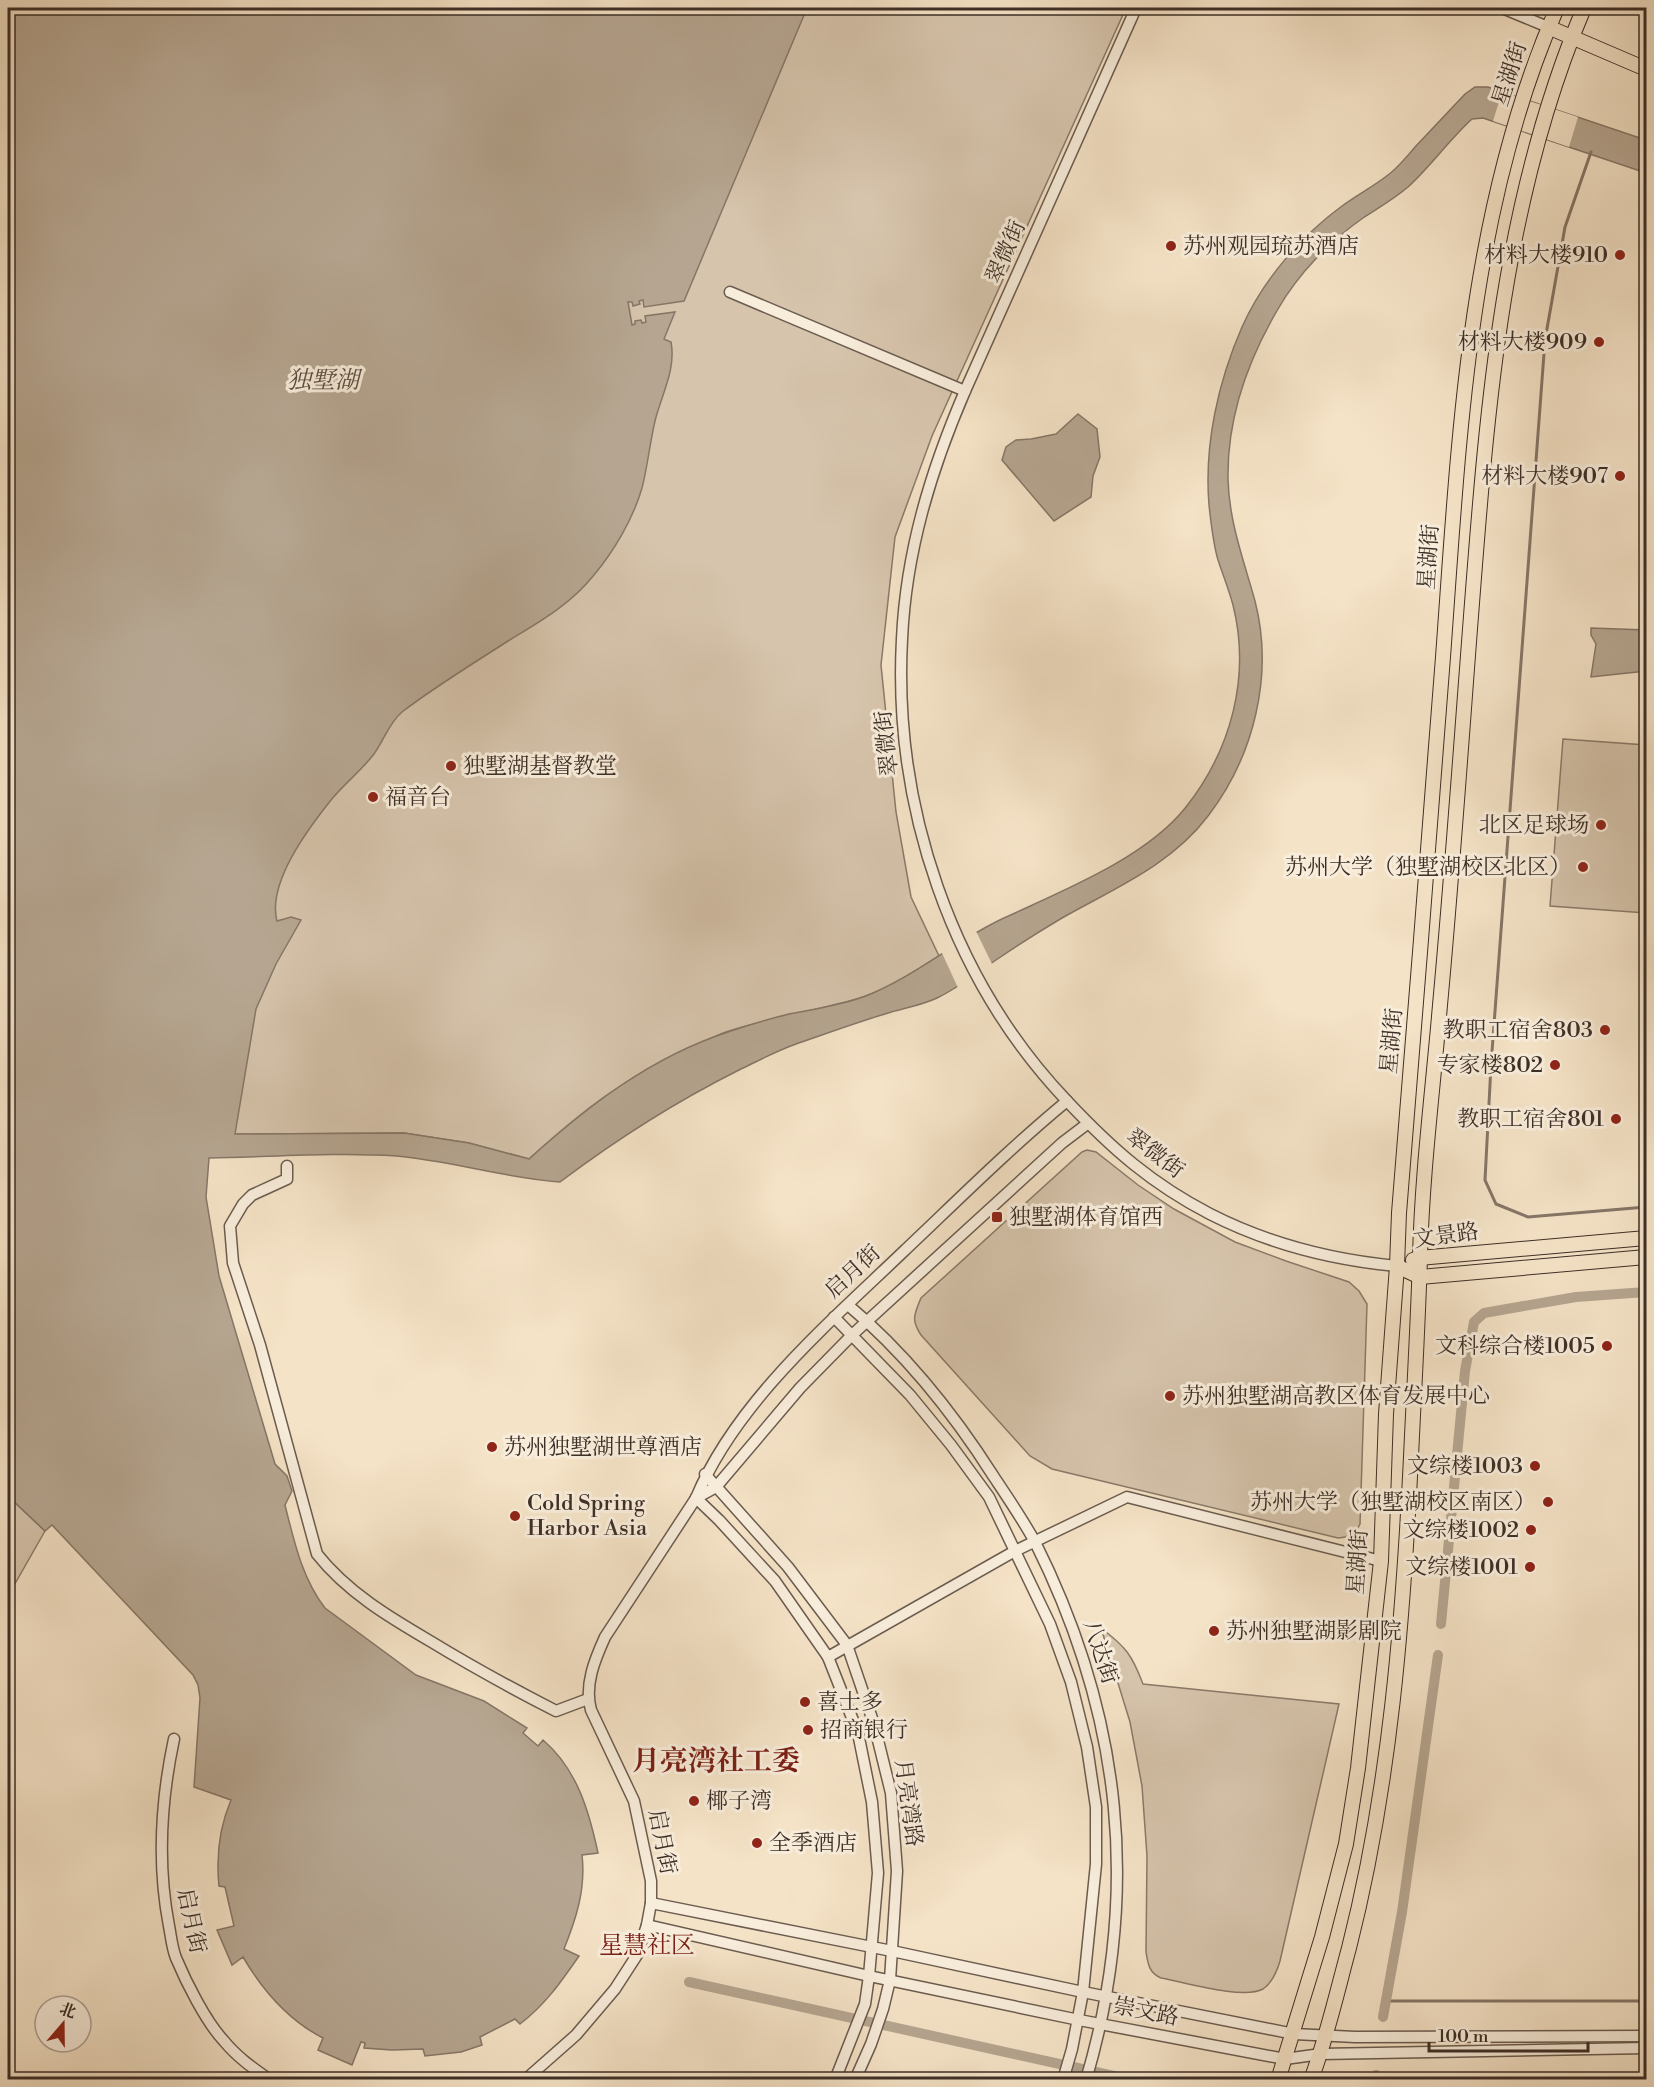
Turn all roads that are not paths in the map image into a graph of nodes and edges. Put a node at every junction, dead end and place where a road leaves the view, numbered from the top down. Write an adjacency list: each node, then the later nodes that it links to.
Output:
1 (1136, 8): 9 (street, 翠微街)
2 (1502, 8): 5 (street)
3 (1557, 8): 5 (main road, 星湖街)
4 (1584, 8): 6 (main road, 星湖街)
5 (1548, 27): 6 (main road); 16 (main road, 星湖街)
6 (1571, 36): 7 (main road); 15 (main road, 星湖街)
7 (1647, 69)
8 (730, 292): 9 (street)
9 (965, 390): 10 (street, 翠微街)
10 (1067, 1101): 11 (street, 翠微街); 18 (street, 启月街)
11 (1087, 1124): 16 (street, 翠微街); 20 (street, 启月街)
12 (287, 1166): 30 (street)
13 (1647, 1238): 15 (main road, 文景路)
14 (1647, 1257): 17 (main road, 文景路)
15 (1419, 1258): 16 (main road, 文景路); 17 (main road, 星湖街)
16 (1397, 1266): 17 (main road, 文景路); 27 (main road, 星湖街)
17 (1420, 1277): 44 (main road, 星湖街)
18 (848, 1305): 19 (street, 启月街); 20 (street, 八达街)
19 (834, 1317): 21 (street, 八达街); 22 (street, 启月街)
20 (868, 1321): 21 (street, 启月街); 25 (street, 八达街)
21 (852, 1335): 23 (street, 启月街); 26 (street, 八达街)
22 (705, 1474): 23 (street, 月亮湾路); 24 (street, 启月街)
23 (716, 1487): 24 (street, 启月街); 28 (street, 月亮湾路)
24 (696, 1498): 29 (street, 月亮湾路); 30 (street, 启月街)
25 (1034, 1541): 26 (street); 27 (street); 39 (street, 八达街)
26 (1014, 1551): 28 (street); 38 (street, 八达街)
27 (1381, 1561): 42 (main road, 星湖街)
28 (847, 1645): 29 (street); 35 (street, 月亮湾路)
29 (828, 1657): 34 (street, 月亮湾路)
30 (588, 1699): 32 (street, 启月街)
31 (174, 1739): 48 (street, 启月街)
32 (651, 1903): 33 (street, 启月街); 34 (street, 崇文路)
33 (647, 1925): 36 (street, 崇文路); 49 (street, 启月街)
34 (872, 1947): 35 (street, 崇文路); 36 (street, 月亮湾路)
35 (892, 1950): 37 (street, 月亮湾路); 38 (street, 崇文路)
36 (869, 1976): 37 (street, 崇文路); 50 (street, 月亮湾路)
37 (890, 1980): 40 (street, 崇文路); 51 (street, 月亮湾路)
38 (1083, 1992): 39 (street, 崇文路); 40 (street, 八达街)
39 (1105, 1996): 41 (street, 八达街); 42 (street, 崇文路)
40 (1079, 2020): 41 (street, 崇文路); 52 (street, 八达街)
41 (1101, 2024): 47 (street, 崇文路); 53 (street, 八达街)
42 (1294, 2034): 44 (street, 崇文路); 47 (main road, 星湖街)
43 (1647, 2036): 44 (street, 崇文路)
44 (1326, 2037): 46 (main road, 星湖街)
45 (1647, 2048): 46 (street, 崇文路)
46 (1321, 2054): 47 (street, 崇文路); 55 (main road, 星湖街)
47 (1285, 2059): 54 (main road, 星湖街)
48 (270, 2079)
49 (525, 2079)
50 (835, 2079)
51 (855, 2079)
52 (1063, 2079)
53 (1086, 2079)
54 (1278, 2079)
55 (1311, 2079)

